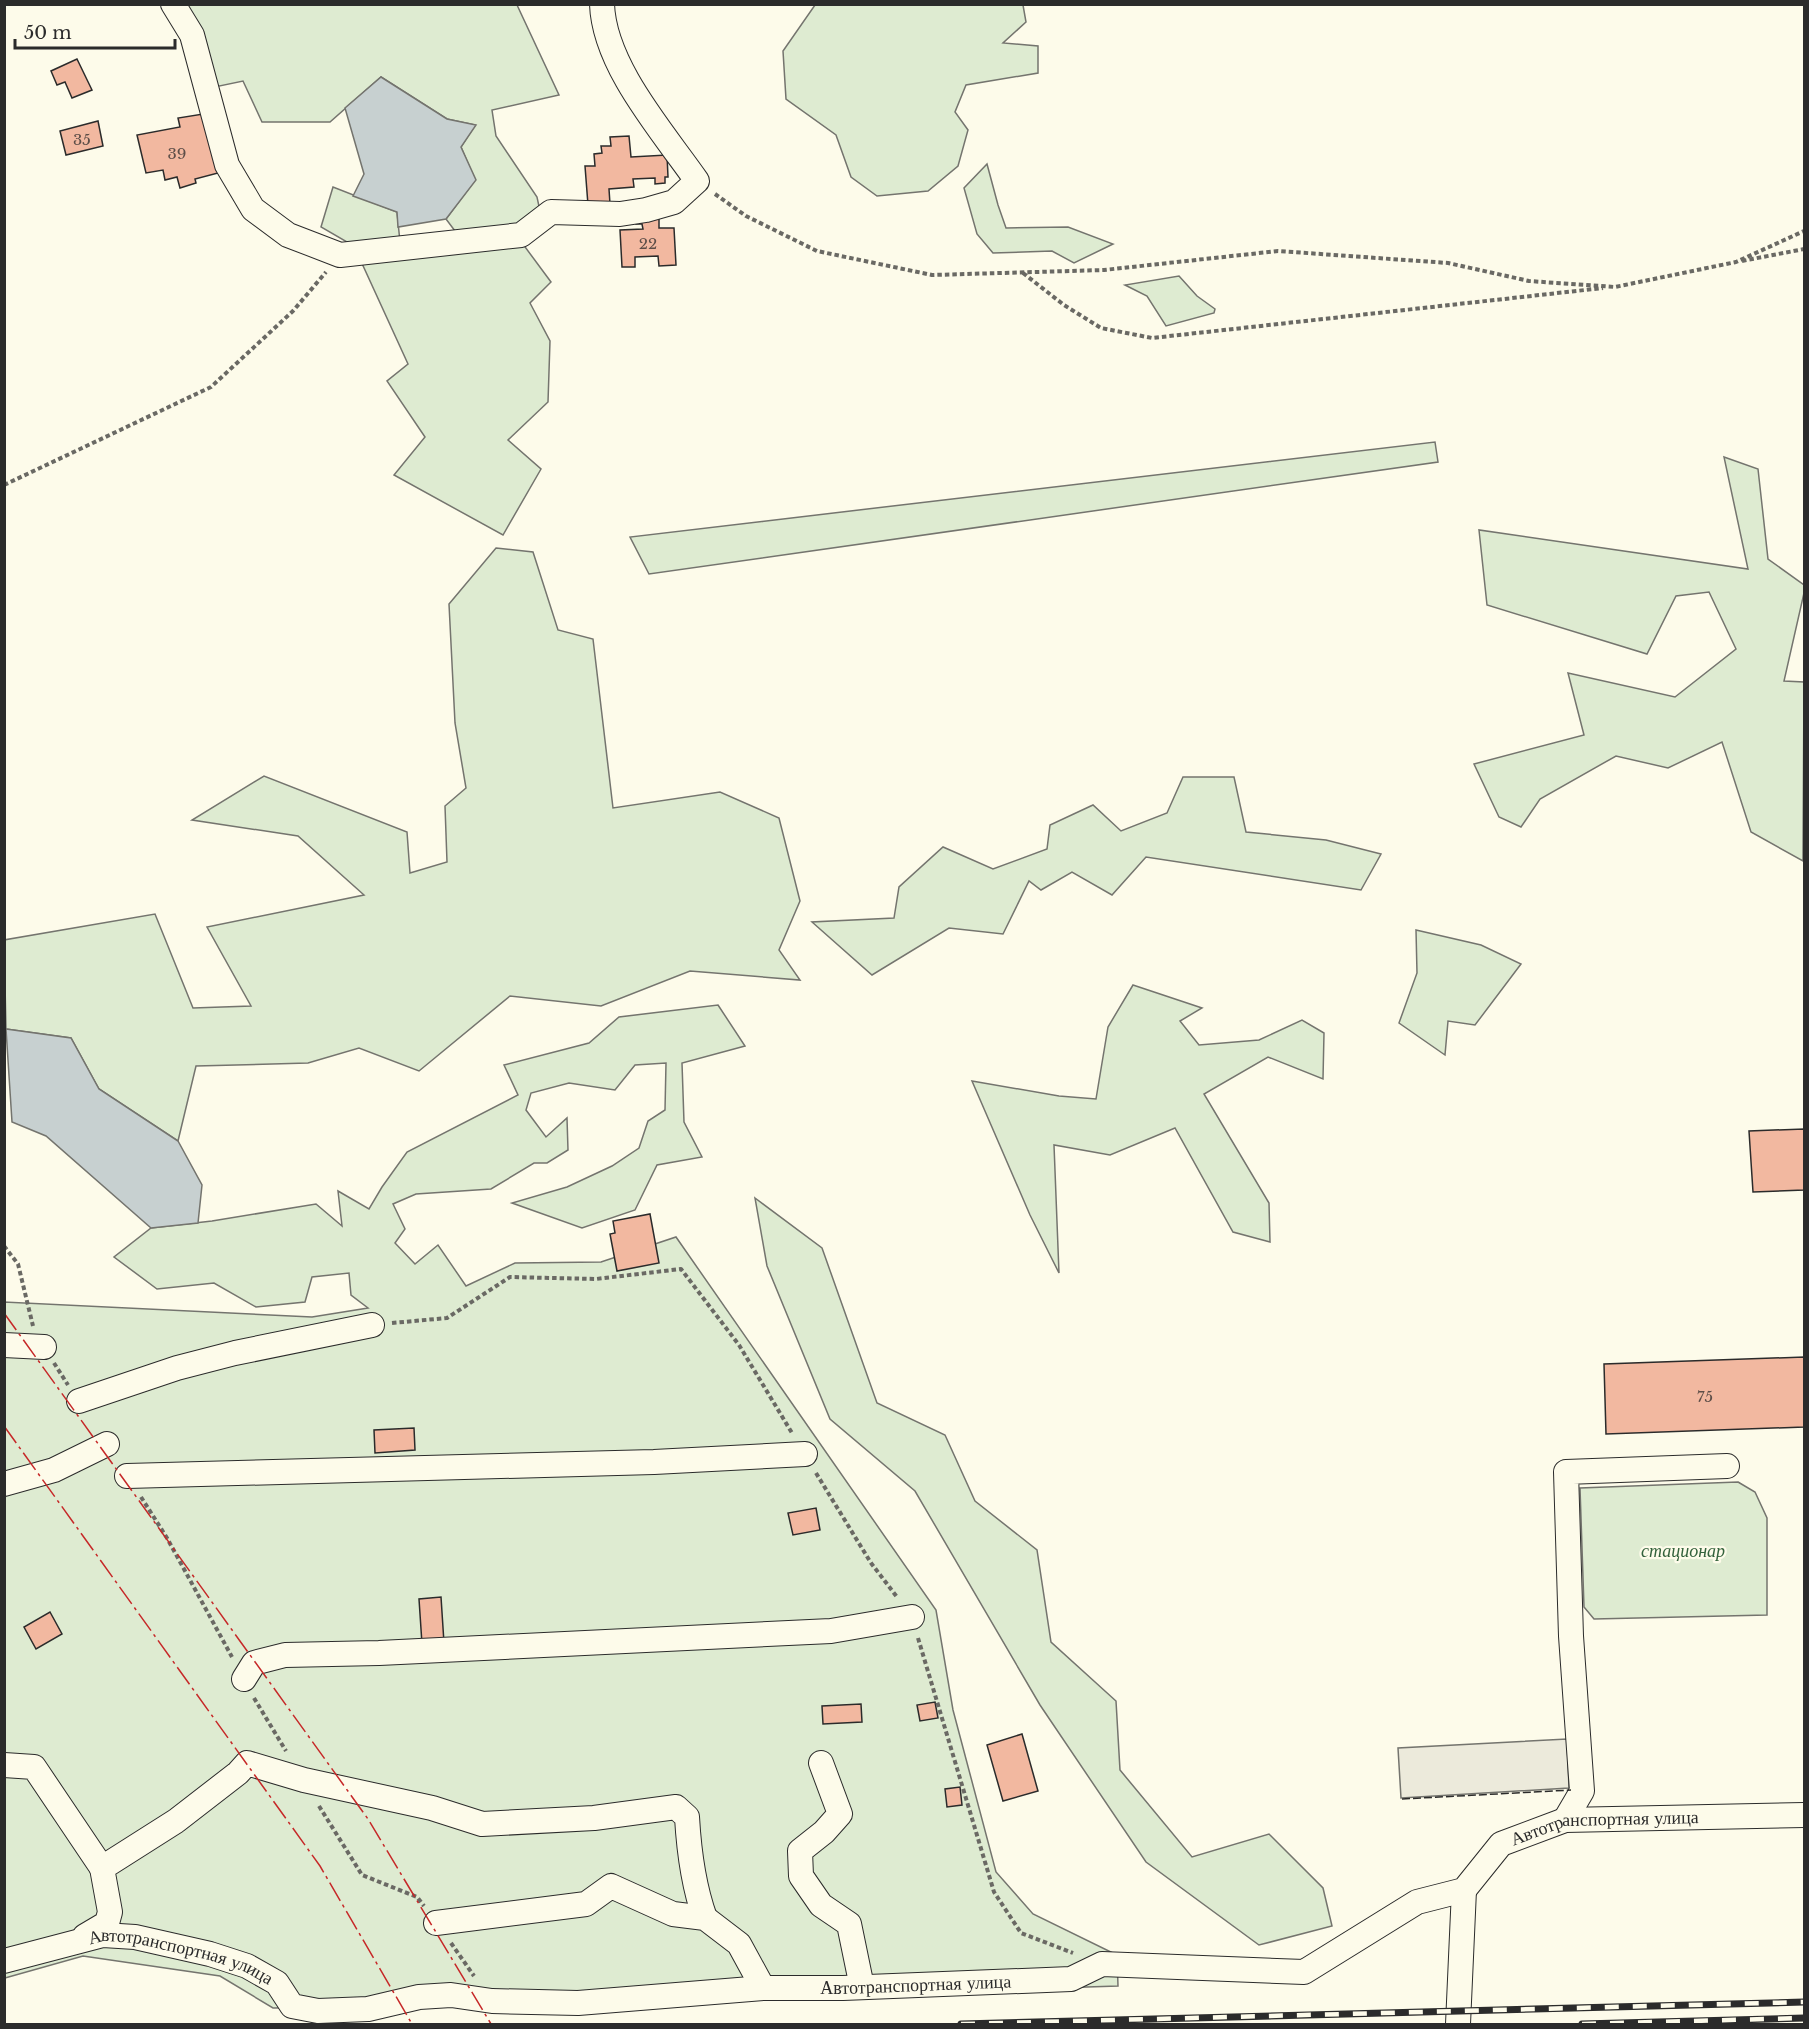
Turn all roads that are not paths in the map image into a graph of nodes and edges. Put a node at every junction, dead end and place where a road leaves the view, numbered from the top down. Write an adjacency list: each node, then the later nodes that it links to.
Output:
1 (173, 4): 2 (street)
2 (602, 4)
3 (372, 1325): 6 (street)
4 (4, 1345): 5 (street)
5 (44, 1347)
6 (79, 1401)
7 (106, 1444): 11 (street)
8 (805, 1454): 10 (street)
9 (1727, 1467): 17 (street)
10 (128, 1476)
11 (4, 1484)
12 (912, 1617): 13 (street)
13 (244, 1679)
14 (821, 1763): 24 (street)
15 (4, 1765): 18 (street)
16 (1804, 1815): 17 (street, Автотранспортная улица)
17 (1565, 1820): 19 (street, Автотранспортная улица)
18 (102, 1868): 20 (street); 22 (street)
19 (1464, 1890): 24 (street, Автотранспортная улица); 26 (street)
20 (705, 1918): 21 (street); 25 (street)
21 (436, 1923)
22 (77, 1941): 23 (street, Автотранспортная улица); 25 (street, Автотранспортная улица)
23 (4, 1961)
24 (862, 1987): 25 (street, Автотранспортная улица)
25 (763, 1988)
26 (1458, 2025)

